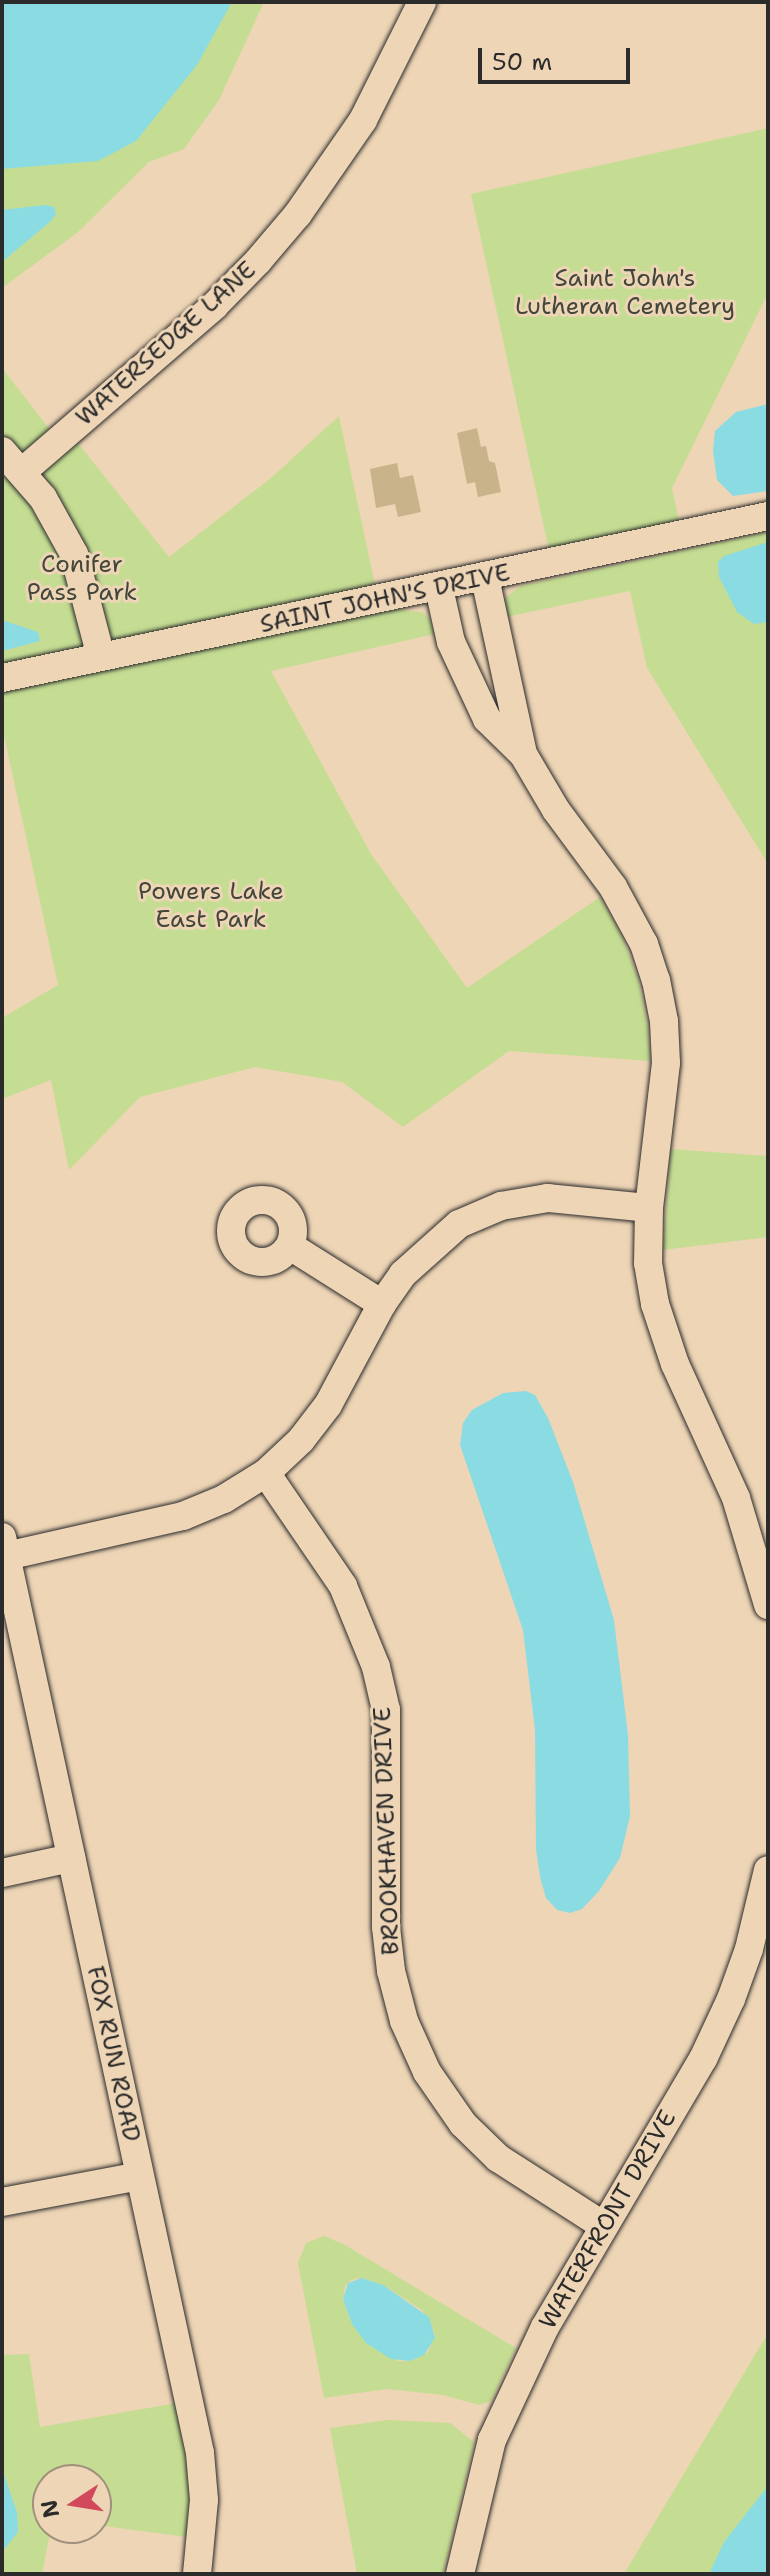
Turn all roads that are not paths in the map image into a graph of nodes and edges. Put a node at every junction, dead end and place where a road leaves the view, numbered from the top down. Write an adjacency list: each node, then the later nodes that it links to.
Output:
1 (422, 2): 3 (street, WATERSEDGE LANE)
2 (2, 451): 3 (street)
3 (22, 472): 7 (street)
4 (768, 516): 5 (street, SAINT JOHN'S DRIVE)
5 (485, 578): 6 (street, SAINT JOHN'S DRIVE); 9 (street)
6 (439, 588): 7 (street, SAINT JOHN'S DRIVE); 9 (street)
7 (101, 657): 8 (street, SAINT JOHN'S DRIVE)
8 (2, 678)
9 (523, 754): 10 (street)
10 (649, 1208): 12 (street); 15 (street)
11 (290, 1246): 12 (street)
12 (382, 1304): 13 (street)
13 (266, 1473): 14 (street); 22 (street, BROOKHAVEN DRIVE)
14 (3, 1550): 17 (street, FOX RUN ROAD)
15 (762, 1553): 16 (street)
16 (768, 1605)
17 (71, 1858): 19 (street); 20 (street, FOX RUN ROAD)
18 (768, 1870): 22 (street, WATERFRONT DRIVE)
19 (2, 1873)
20 (139, 2176): 21 (street); 23 (street, FOX RUN ROAD)
21 (2, 2202)
22 (604, 2226): 24 (street, WATERFRONT DRIVE)
23 (197, 2574)
24 (460, 2574)

